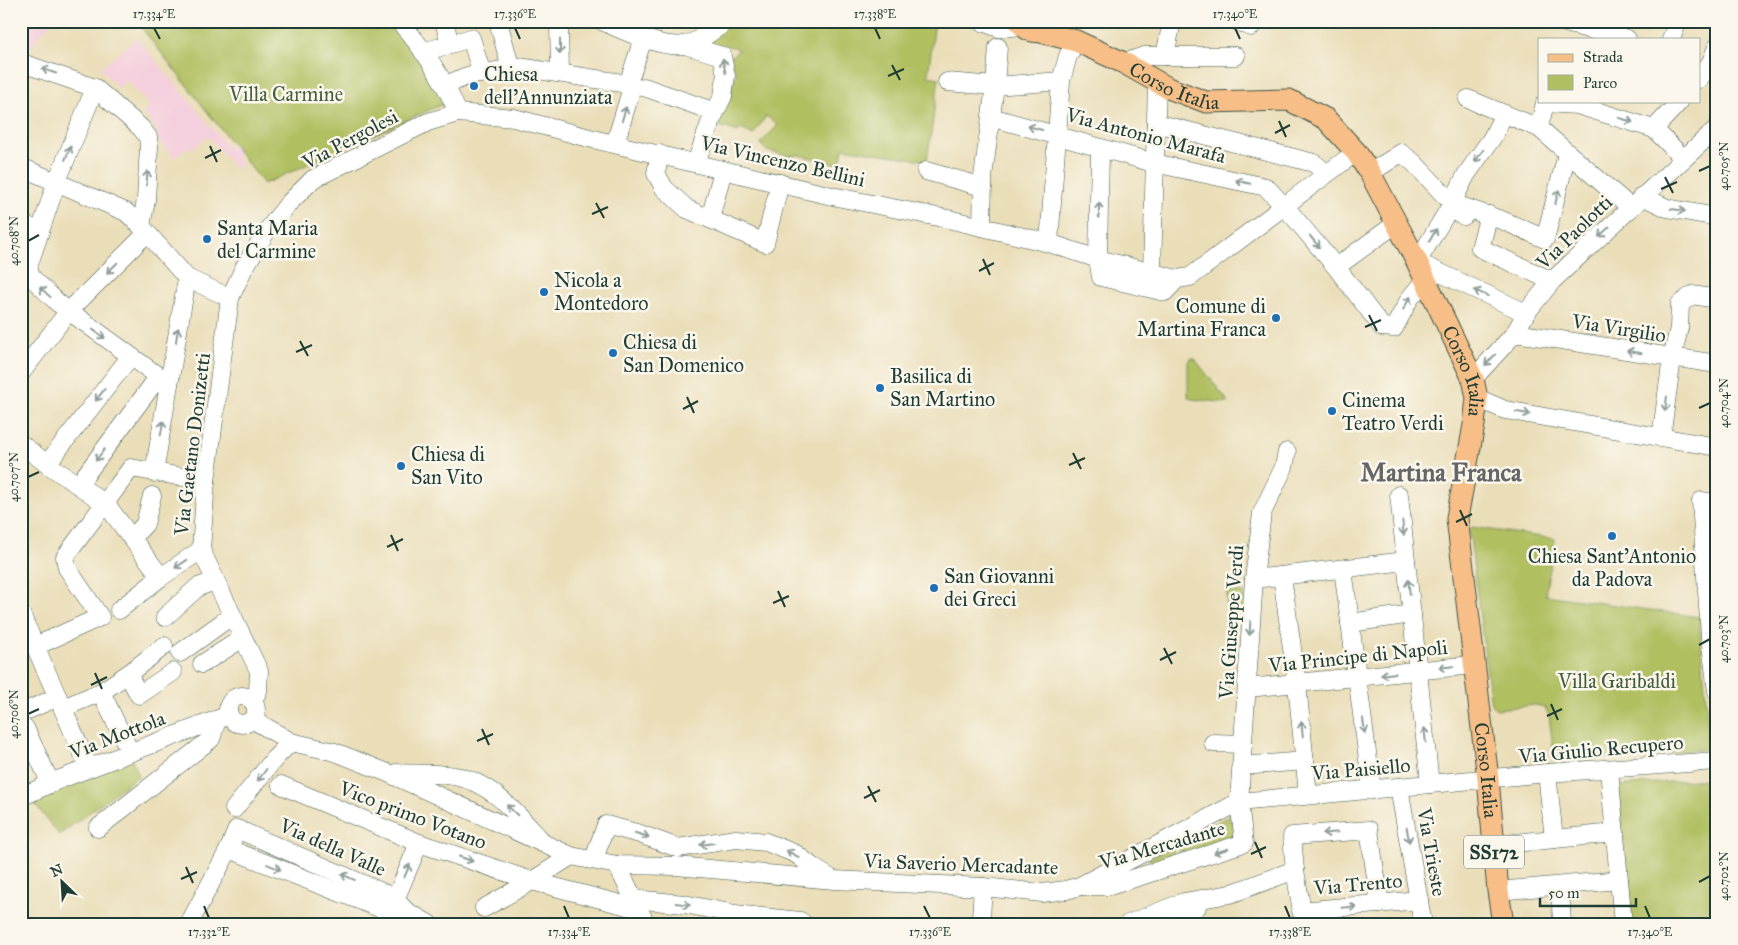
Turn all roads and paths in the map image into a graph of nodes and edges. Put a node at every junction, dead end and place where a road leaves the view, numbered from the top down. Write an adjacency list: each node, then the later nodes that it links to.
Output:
1 (399, 21): 20 (street)
2 (444, 21): 17 (street)
3 (498, 21): 26 (street)
4 (559, 21): 27 (street, one-way to 27)
5 (602, 21): 15 (street)
6 (727, 21): 18 (street)
7 (980, 21): 12 (street)
8 (1060, 21): 16 (main road, Corso Italia)
9 (1172, 21): 21 (street)
10 (1558, 21): 13 (street)
11 (1678, 21): 14 (street)
12 (1035, 25): 16 (main road, Corso Italia)
13 (1623, 38)
14 (1671, 38)
15 (642, 39): 18 (street); 34 (street)
16 (1076, 41): 24 (main road, Corso Italia); 31 (street)
17 (450, 44): 20 (street); 28 (street)
18 (685, 45): 39 (street, one-way to 18)
19 (998, 47): 35 (street)
20 (423, 52): 33 (street)
21 (1165, 56): 22 (street); 24 (street)
22 (1236, 56)
23 (1711, 58): 29 (street)
24 (1124, 63): 32 (main road, Corso Italia)
25 (21, 64): 36 (street, one-way to 25)
26 (511, 69): 27 (street); 28 (street)
27 (560, 73): 34 (street)
28 (482, 74): 33 (street)
29 (1700, 77)
30 (947, 82): 35 (street)
31 (1061, 82): 35 (street); 47 (street)
32 (1157, 82): 43 (street); 50 (main road, Corso Italia)
33 (446, 85): 40 (street)
34 (636, 86): 39 (street); 48 (street, one-way to 34)
35 (995, 86): 42 (street)
36 (94, 88): 61 (street, one-way to 36); 74 (street, one-way to 36)
37 (1468, 99): 41 (street)
38 (1679, 102): 45 (street)
39 (715, 112): 54 (street)
40 (458, 113): 48 (street, Via Vincenzo Bellini); 85 (street, Via Pergolesi)
41 (1504, 114): 44 (street); 65 (street, one-way to 65)
42 (991, 116): 47 (street, Via Antonio Marafa, one-way to 42); 63 (street)
43 (1156, 123): 55 (street); 59 (street)
44 (1539, 128): 45 (street, one-way to 45); 52 (street)
45 (1654, 128): 53 (street)
46 (1717, 128): 53 (street, Via Paolotti)
47 (1058, 134): 49 (street, Via Antonio Marafa); 76 (street)
48 (615, 144): 51 (street, Via Vincenzo Bellini)
49 (1100, 148): 55 (street, Via Antonio Marafa); 77 (street, one-way to 49)
50 (1356, 152): 59 (street); 60 (main road, Corso Italia)
51 (660, 154): 54 (street, Via Vincenzo Bellini); 70 (street)
52 (1567, 154): 64 (street); 68 (street, one-way to 52)
53 (1683, 158): 64 (street, Via Paolotti)
54 (696, 163): 57 (street, Via Vincenzo Bellini)
55 (1154, 163): 66 (street, Via Antonio Marafa, one-way to 55); 81 (street)
56 (21, 166): 61 (street)
57 (723, 170): 62 (street, Via Vincenzo Bellini); 70 (street)
58 (926, 171): 63 (street)
59 (1326, 173): 66 (street)
60 (1370, 173): 65 (street); 72 (main road, Corso Italia)
61 (57, 181): 74 (street); 75 (street)
62 (780, 183): 70 (street); 73 (street, Via Vincenzo Bellini)
63 (983, 187): 73 (street)
64 (1636, 202): 69 (street, one-way to 69); 84 (street, Via Paolotti, one-way to 84)
65 (1452, 203): 67 (street)
66 (1284, 205): 78 (street, Via Antonio Marafa, one-way to 78); 83 (street)
67 (1472, 210): 68 (street); 80 (street, one-way to 67)
68 (1489, 215): 84 (street)
69 (1717, 217)
70 (710, 219)
71 (21, 223): 75 (street)
72 (1397, 223): 78 (street); 80 (main road, Corso Italia)
73 (982, 227): 76 (street, Via Vincenzo Bellini)
74 (144, 230): 82 (street); 87 (street, one-way to 87)
75 (40, 232): 79 (street)
76 (1049, 243): 77 (street, Via Vincenzo Bellini)
77 (1098, 259): 81 (street, Via Vincenzo Bellini); 83 (street)
78 (1336, 267): 80 (street, Via Antonio Marafa, one-way to 80)
79 (25, 270): 87 (street, one-way to 79)
80 (1421, 271): 88 (street, one-way to 80); 95 (main road, Corso Italia)
81 (1152, 272): 83 (street, Via Vincenzo Bellini)
82 (187, 278): 85 (street); 94 (street, one-way to 82)
83 (1177, 279)
84 (1552, 281): 88 (street, Via Paolotti)
85 (230, 298): 102 (street, Via Gaetano Donizetti)
86 (1717, 299): 91 (street)
87 (68, 312): 90 (street, one-way to 90); 92 (street)
88 (1526, 313): 89 (street, Via Paolotti)
89 (1515, 333): 91 (street, Via Virgilio, one-way to 89); 95 (street, Via Paolotti, one-way to 95)
90 (130, 357): 94 (street); 100 (street, one-way to 100)
91 (1672, 358): 93 (street, Via Virgilio); 96 (street, one-way to 96)
92 (25, 361)
93 (1717, 364)
94 (164, 380): 101 (street, one-way to 94); 103 (street, one-way to 103)
95 (1475, 388): 96 (street, one-way to 96); 127 (main road, Corso Italia)
96 (1662, 438): 98 (street)
97 (21, 444): 100 (street)
98 (1717, 447)
99 (1287, 452): 115 (street, Via Giuseppe Verdi)
100 (47, 464): 103 (street)
101 (154, 472): 102 (street); 107 (street)
102 (206, 481): 109 (street, Via Gaetano Donizetti)
103 (78, 484): 107 (street)
104 (152, 496): 108 (street)
105 (1400, 496): 110 (street, one-way to 110)
106 (1709, 502): 112 (street)
107 (106, 504): 108 (street); 125 (street)
108 (132, 538): 114 (street)
109 (200, 550): 114 (street, one-way to 114); 116 (street, Via Gaetano Donizetti)
110 (1406, 561): 111 (street); 118 (street, one-way to 110)
111 (1343, 570): 113 (street); 121 (street)
112 (1712, 575): 123 (street)
113 (1282, 576): 115 (street); 132 (street)
114 (161, 577): 117 (street)
115 (1254, 580): 133 (street, Via Giuseppe Verdi, one-way to 133)
116 (215, 581): 119 (street); 120 (street, Via Gaetano Donizetti)
117 (118, 610)
118 (1412, 614): 121 (street); 128 (street)
119 (165, 617)
120 (233, 617): 124 (street, Via Gaetano Donizetti); 130 (street)
121 (1350, 623): 131 (street)
122 (24, 626): 125 (street)
123 (1713, 636): 134 (street)
124 (243, 638): 126 (street); 136 (street, Via Gaetano Donizetti)
125 (36, 646): 137 (street)
126 (202, 664)
127 (1473, 665): 128 (street, Via Principe di Napoli, one-way to 128); 152 (main road, Corso Italia)
128 (1418, 670): 131 (street, Via Principe di Napoli, one-way to 131); 154 (street, one-way to 128)
129 (173, 672): 130 (street)
130 (128, 674): 135 (street)
131 (1358, 678): 132 (street, Via Principe di Napoli); 157 (street, one-way to 157)
132 (1297, 684): 133 (street, Via Principe di Napoli); 145 (street, one-way to 132)
133 (1248, 688): 143 (street, Via Giuseppe Verdi)
134 (1717, 691)
135 (100, 692): 137 (street); 144 (street)
136 (252, 701): 138 (street); 139 (street, Via Gaetano Donizetti)
137 (61, 703): 140 (street); 148 (street)
138 (223, 717): 139 (street); 144 (street, Via Mottola); 162 (street)
139 (252, 719): 141 (street, Via Saverio Mercadante)
140 (23, 721): 153 (street)
141 (291, 742): 150 (street, Via Saverio Mercadante); 161 (street, one-way to 161)
142 (1213, 742): 143 (street)
143 (1243, 744): 147 (street, Via Giuseppe Verdi)
144 (130, 752): 148 (street, Via Mottola)
145 (1305, 761): 147 (street); 158 (street)
146 (1717, 761): 149 (street, Via Giulio Recupero)
147 (1241, 766): 160 (street, Via Giuseppe Verdi)
148 (89, 768): 153 (street, Via Mottola)
149 (1610, 769): 151 (street, Via Giulio Recupero); 163 (street)
150 (388, 773): 166 (street, Via Saverio Mercadante); 166 (street, one-way to 150)
151 (1547, 773): 152 (street, Via Giulio Recupero); 164 (street)
152 (1488, 779): 154 (street, Via Paisiello); 167 (main road, Corso Italia / SS172)
153 (51, 784): 159 (street, Via Mottola)
154 (1430, 784): 156 (street, Via Paisiello)
155 (281, 785): 165 (street, Vico primo Votano)
156 (1399, 787): 157 (street, Via Paisiello); 183 (street, Via Trieste, one-way to 183)
157 (1372, 790): 158 (street, Via Paisiello)
158 (1308, 795): 160 (street, Via Paisiello)
159 (21, 797)
160 (1239, 802): 178 (street, Via Saverio Mercadante); 178 (street, Via Mercadante, one-way to 178)
161 (234, 809)
162 (98, 828)
163 (1615, 833): 164 (street); 176 (street)
164 (1554, 839): 167 (street)
165 (419, 843): 177 (street, Vico primo Votano, one-way to 177); 185 (street, one-way to 165)
166 (545, 845): 170 (street, Via Saverio Mercadante)
167 (1494, 845): 181 (main road, Corso Italia / SS172)
168 (678, 848): 171 (street, one-way to 168); 173 (street); 175 (street, one-way to 168)
169 (229, 849): 185 (street, Via della Valle, one-way to 185); 185 (street, Via della Valle, one-way to 169); 192 (street)
170 (571, 856): 171 (street, Via Saverio Mercadante); 177 (street)
171 (594, 859): 172 (street, Via Saverio Mercadante)
172 (617, 864): 173 (street, Via Saverio Mercadante); 187 (street)
173 (676, 866): 175 (street, Via Saverio Mercadante)
174 (1295, 870): 182 (street); 184 (street, one-way to 174); 189 (street)
175 (834, 880): 180 (street, Via Saverio Mercadante)
176 (1618, 880): 179 (street); 199 (street)
177 (532, 881): 186 (street); 187 (street, Vico primo Votano)
178 (1080, 886): 180 (street, Via Saverio Mercadante)
179 (1560, 886): 181 (street); 198 (street)
180 (983, 887): 191 (street)
181 (1498, 891): 197 (main road, Corso Italia / SS172)
182 (1230, 894): 194 (street); 195 (street)
183 (1419, 900): 184 (street, Via Trento); 196 (street, Via Trieste)
184 (1380, 904): 189 (street, Via Trento, one-way to 184)
185 (399, 908): 193 (street, Via della Valle)
186 (484, 908)
187 (640, 911): 188 (street, Vico primo Votano, one-way to 188)
188 (735, 919): 190 (street, Vico primo Votano)
189 (1301, 920)
190 (802, 922)
191 (978, 922)
192 (191, 924)
193 (429, 924)
194 (1128, 924)
195 (1180, 924)
196 (1423, 924)
197 (1503, 924)
198 (1562, 924)
199 (1623, 924)

